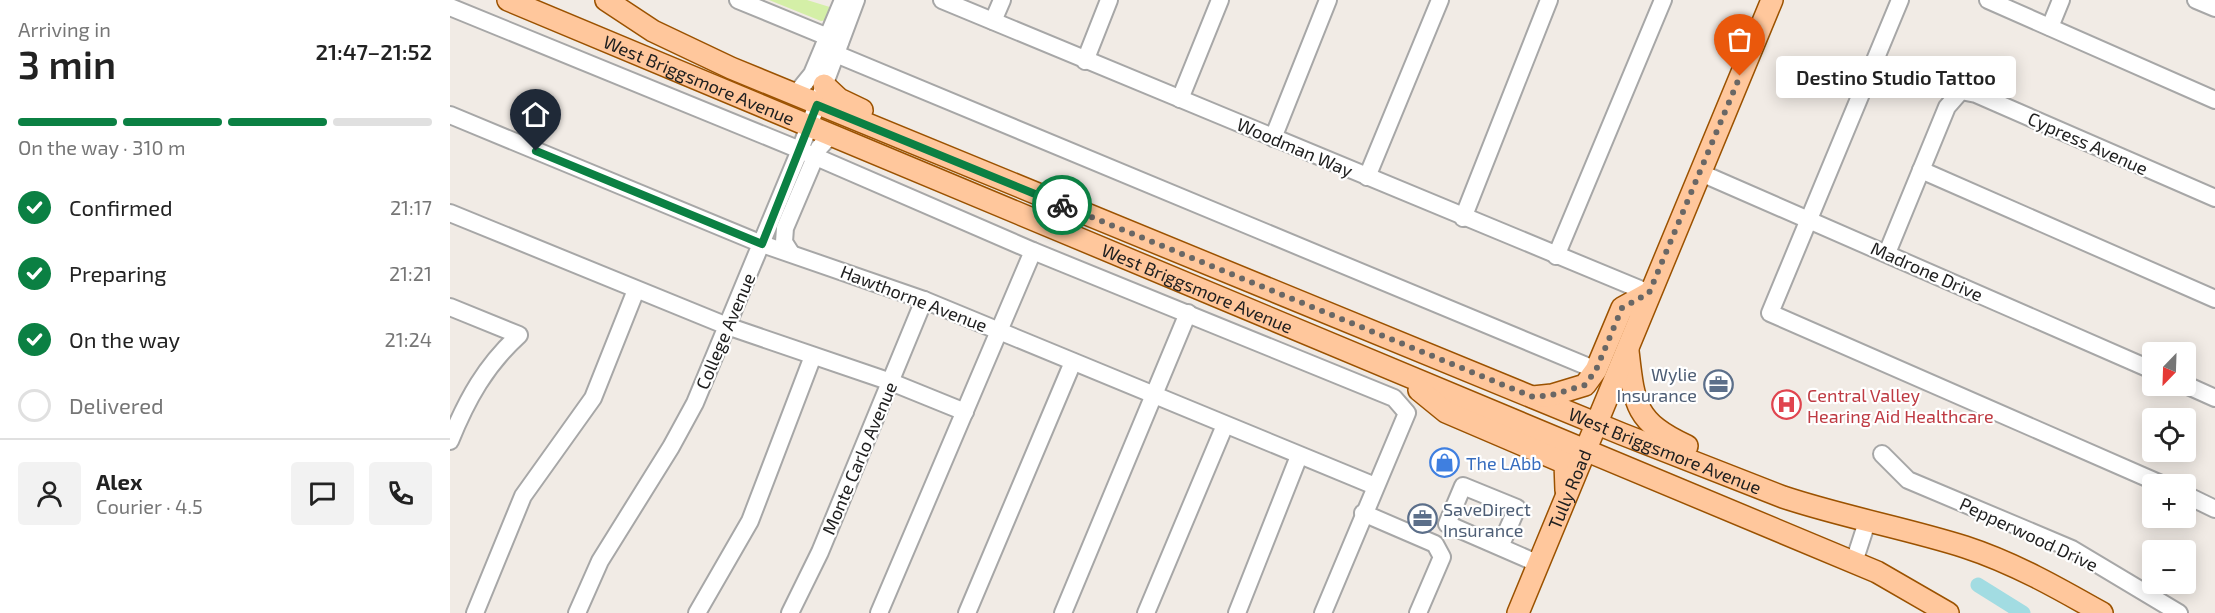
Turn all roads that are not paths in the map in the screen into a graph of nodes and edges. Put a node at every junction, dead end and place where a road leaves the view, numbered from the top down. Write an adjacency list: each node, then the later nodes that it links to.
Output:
1 (508, 0): 31 (main road, West Briggsmore Avenue)
2 (606, 0): 26 (main road, West Briggsmore Avenue)
3 (738, 0): 23 (street)
4 (843, 0): 23 (street)
5 (856, 0): 23 (street, College Avenue)
6 (942, 0): 21 (street, Woodman Way)
7 (1002, 0): 21 (street)
8 (1109, 0): 24 (street)
9 (1220, 0): 27 (street)
10 (1328, 0): 33 (street)
11 (1440, 0): 37 (street)
12 (1549, 0): 41 (street)
13 (1663, 0): 48 (street)
14 (1772, 0): 36 (main road, Tully Road)
15 (1900, 0): 42 (street)
16 (1988, 0): 22 (street)
17 (2061, 0): 22 (street)
18 (2196, 0): 20 (street)
19 (450, 7): 34 (street)
20 (2215, 8)
21 (993, 21): 24 (street, Woodman Way)
22 (2050, 27): 28 (street)
23 (834, 45): 25 (street, College Avenue); 26 (street); 61 (street)
24 (1085, 61): 27 (street, Woodman Way)
25 (825, 85): 29 (street, College Avenue); 38 (main road)
26 (795, 95): 29 (main road, West Briggsmore Avenue)
27 (1180, 99): 33 (street, Woodman Way)
28 (2215, 100)
29 (817, 105): 31 (street, College Avenue); 38 (main road, West Briggsmore Avenue)
30 (450, 116): 44 (street, Hawthorne Avenue)
31 (809, 127): 32 (main road, West Briggsmore Avenue); 34 (street, College Avenue)
32 (830, 136): 34 (street); 62 (main road, West Briggsmore Avenue)
33 (1273, 138): 37 (street, Woodman Way)
34 (808, 154): 43 (street); 44 (street, College Avenue); 45 (street)
35 (1921, 170): 39 (street, Cypress Avenue); 47 (street); 51 (street)
36 (1701, 173): 42 (street, Madrone Drive); 50 (main road, Tully Road)
37 (1367, 177): 41 (street, Woodman Way)
38 (1018, 187): 66 (main road, West Briggsmore Avenue)
39 (2215, 198)
40 (450, 213): 49 (street)
41 (1463, 218): 48 (street, Woodman Way)
42 (1808, 219): 47 (street, Madrone Drive); 75 (street)
43 (785, 228): 44 (street); 46 (street)
44 (762, 244): 46 (street, Hawthorne Avenue); 55 (street, College Avenue)
45 (1033, 251): 54 (street); 56 (street)
46 (791, 253): 52 (street, Hawthorne Avenue)
47 (1887, 253): 60 (street, Madrone Drive)
48 (1556, 256): 50 (street, Woodman Way)
49 (636, 290): 55 (street); 86 (street)
50 (1649, 293): 57 (main road, Tully Road); 61 (main road)
51 (2215, 299)
52 (924, 300): 56 (street, Hawthorne Avenue); 63 (street, Monte Carlo Avenue)
53 (450, 308): 71 (street)
54 (1188, 313): 65 (street); 76 (street)
55 (727, 326): 58 (street); 87 (street, College Avenue)
56 (999, 331): 59 (street, Hawthorne Avenue); 68 (street)
57 (1627, 348): 69 (main road, Tully Road); 82 (main road)
58 (813, 356): 63 (street); 88 (street)
59 (1073, 362): 65 (street, Hawthorne Avenue); 91 (street)
60 (2142, 366)
61 (1596, 370): 66 (main road)
62 (1400, 375): 72 (main road, West Briggsmore Avenue); 78 (main road)
63 (891, 382): 68 (street); 89 (street, Monte Carlo Avenue)
64 (2196, 389): 67 (street)
65 (1154, 395): 70 (street, Hawthorne Avenue); 92 (street)
66 (1533, 397): 69 (main road, West Briggsmore Avenue)
67 (2215, 398)
68 (965, 412): 90 (street)
69 (1596, 423): 72 (main road, Tully Road); 81 (main road, West Briggsmore Avenue)
70 (1225, 425): 74 (street, Hawthorne Avenue); 93 (street)
71 (450, 441)
72 (1585, 452): 78 (main road, Tully Road); 84 (main road, West Briggsmore Avenue)
73 (1882, 453): 100 (street, Pepperwood Drive)
74 (1299, 456): 76 (street, Hawthorne Avenue); 94 (street)
75 (2142, 476)
76 (1375, 486): 80 (street)
77 (2196, 499): 79 (street)
78 (1564, 502): 85 (main road, Tully Road)
79 (2215, 508)
80 (1363, 513): 95 (street); 96 (street)
81 (1868, 522): 82 (main road, West Briggsmore Avenue); 84 (street)
82 (1938, 539): 99 (main road, West Briggsmore Avenue)
83 (1500, 547): 85 (street)
84 (1854, 562): 98 (main road, West Briggsmore Avenue)
85 (1539, 564): 97 (main road, Tully Road)
86 (475, 613)
87 (577, 613)
88 (697, 613)
89 (790, 613)
90 (879, 613)
91 (967, 613)
92 (1063, 613)
93 (1146, 613)
94 (1237, 613)
95 (1323, 613)
96 (1418, 613)
97 (1518, 613)
98 (1948, 613)
99 (2102, 613)
100 (2179, 613)

